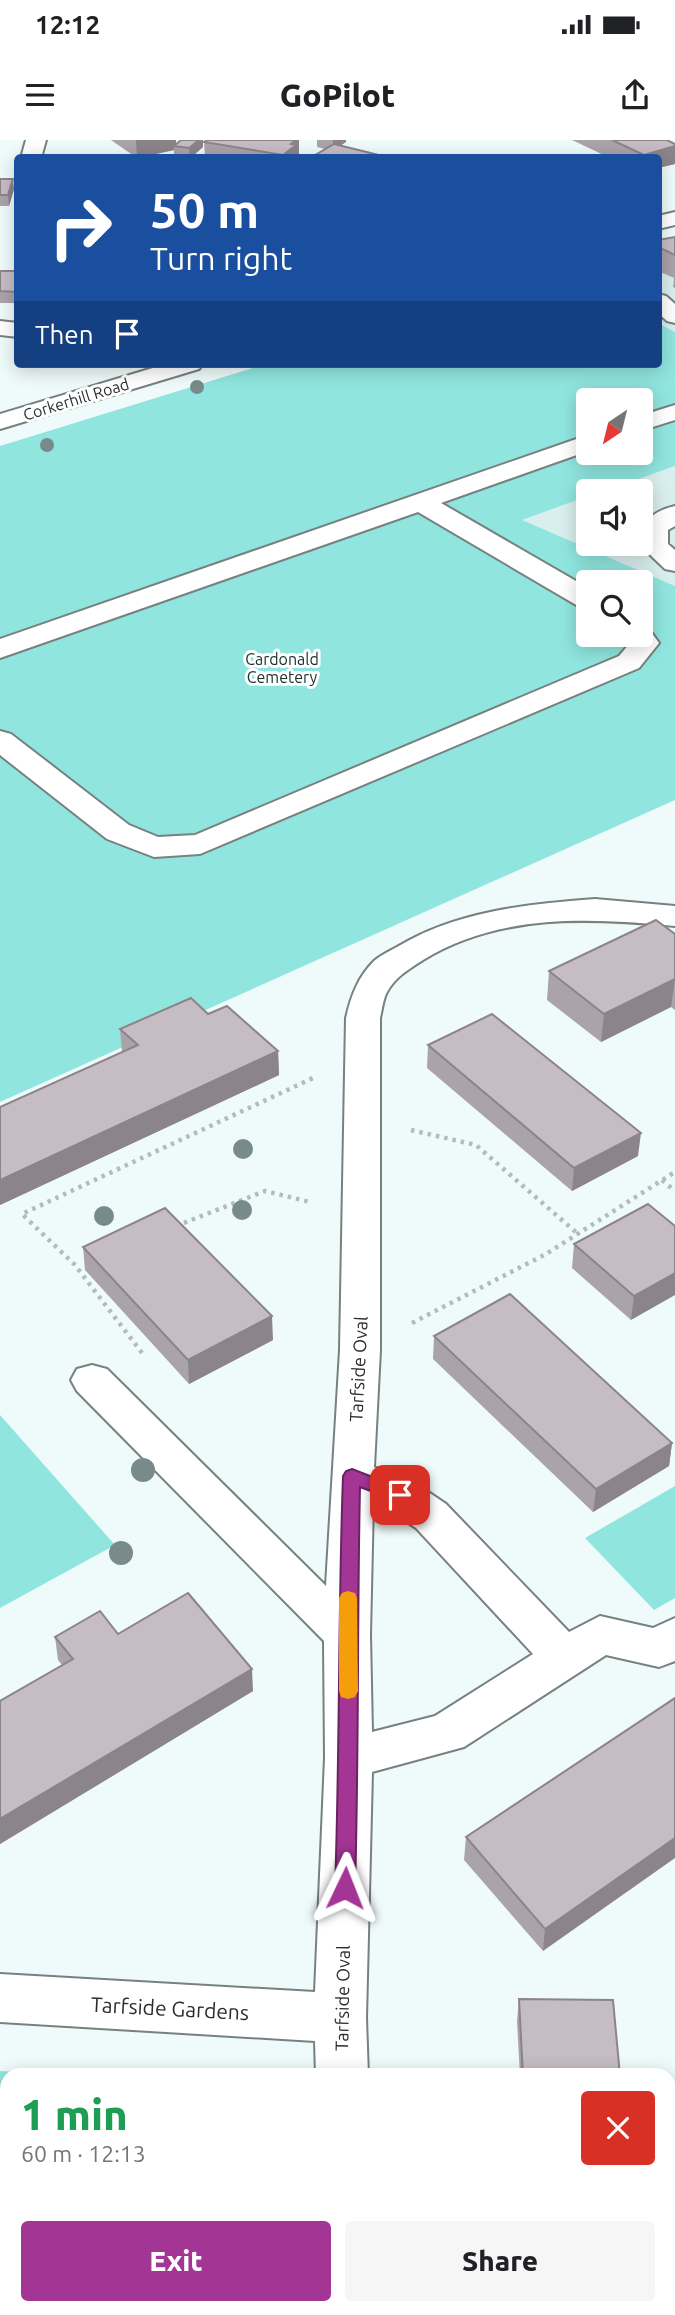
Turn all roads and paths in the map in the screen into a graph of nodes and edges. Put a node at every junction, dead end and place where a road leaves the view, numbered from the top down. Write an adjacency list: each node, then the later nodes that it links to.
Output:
1 (137, 368): 3 (street)
2 (178, 368): 3 (street, Corkerhill Road)
3 (152, 376): 6 (street, Corkerhill Road)
4 (675, 412): 5 (street)
5 (653, 420)
6 (0, 422)
7 (576, 447): 8 (street)
8 (420, 502): 11 (street); 13 (street)
9 (675, 514): 10 (street)
10 (675, 563)
11 (576, 593)
12 (642, 647): 14 (street)
13 (0, 649)
14 (0, 740)
15 (675, 916): 16 (street, Tarfside Oval)
16 (364, 1061): 17 (street, Tarfside Oval); 25 (path)
17 (363, 1118): 21 (street, Tarfside Oval); 23 (path)
18 (675, 1172): 19 (path)
19 (662, 1180): 20 (path); 23 (path)
20 (675, 1191)
21 (362, 1214): 22 (path); 26 (street, Tarfside Oval)
22 (164, 1231)
23 (578, 1234): 26 (path)
24 (88, 1260): 25 (path)
25 (75, 1265): 27 (path)
26 (360, 1350): 28 (street, Tarfside Oval)
27 (92, 1380): 29 (street)
28 (352, 1476): 29 (street, Tarfside Oval); 31 (street)
29 (347, 1635): 32 (street, Tarfside Oval)
30 (675, 1637): 31 (street)
31 (563, 1656): 32 (street)
32 (349, 1758): 34 (street, Tarfside Oval)
33 (0, 1998): 34 (street, Tarfside Gardens)
34 (340, 2018): 35 (street, Tarfside Oval)
35 (342, 2068)

